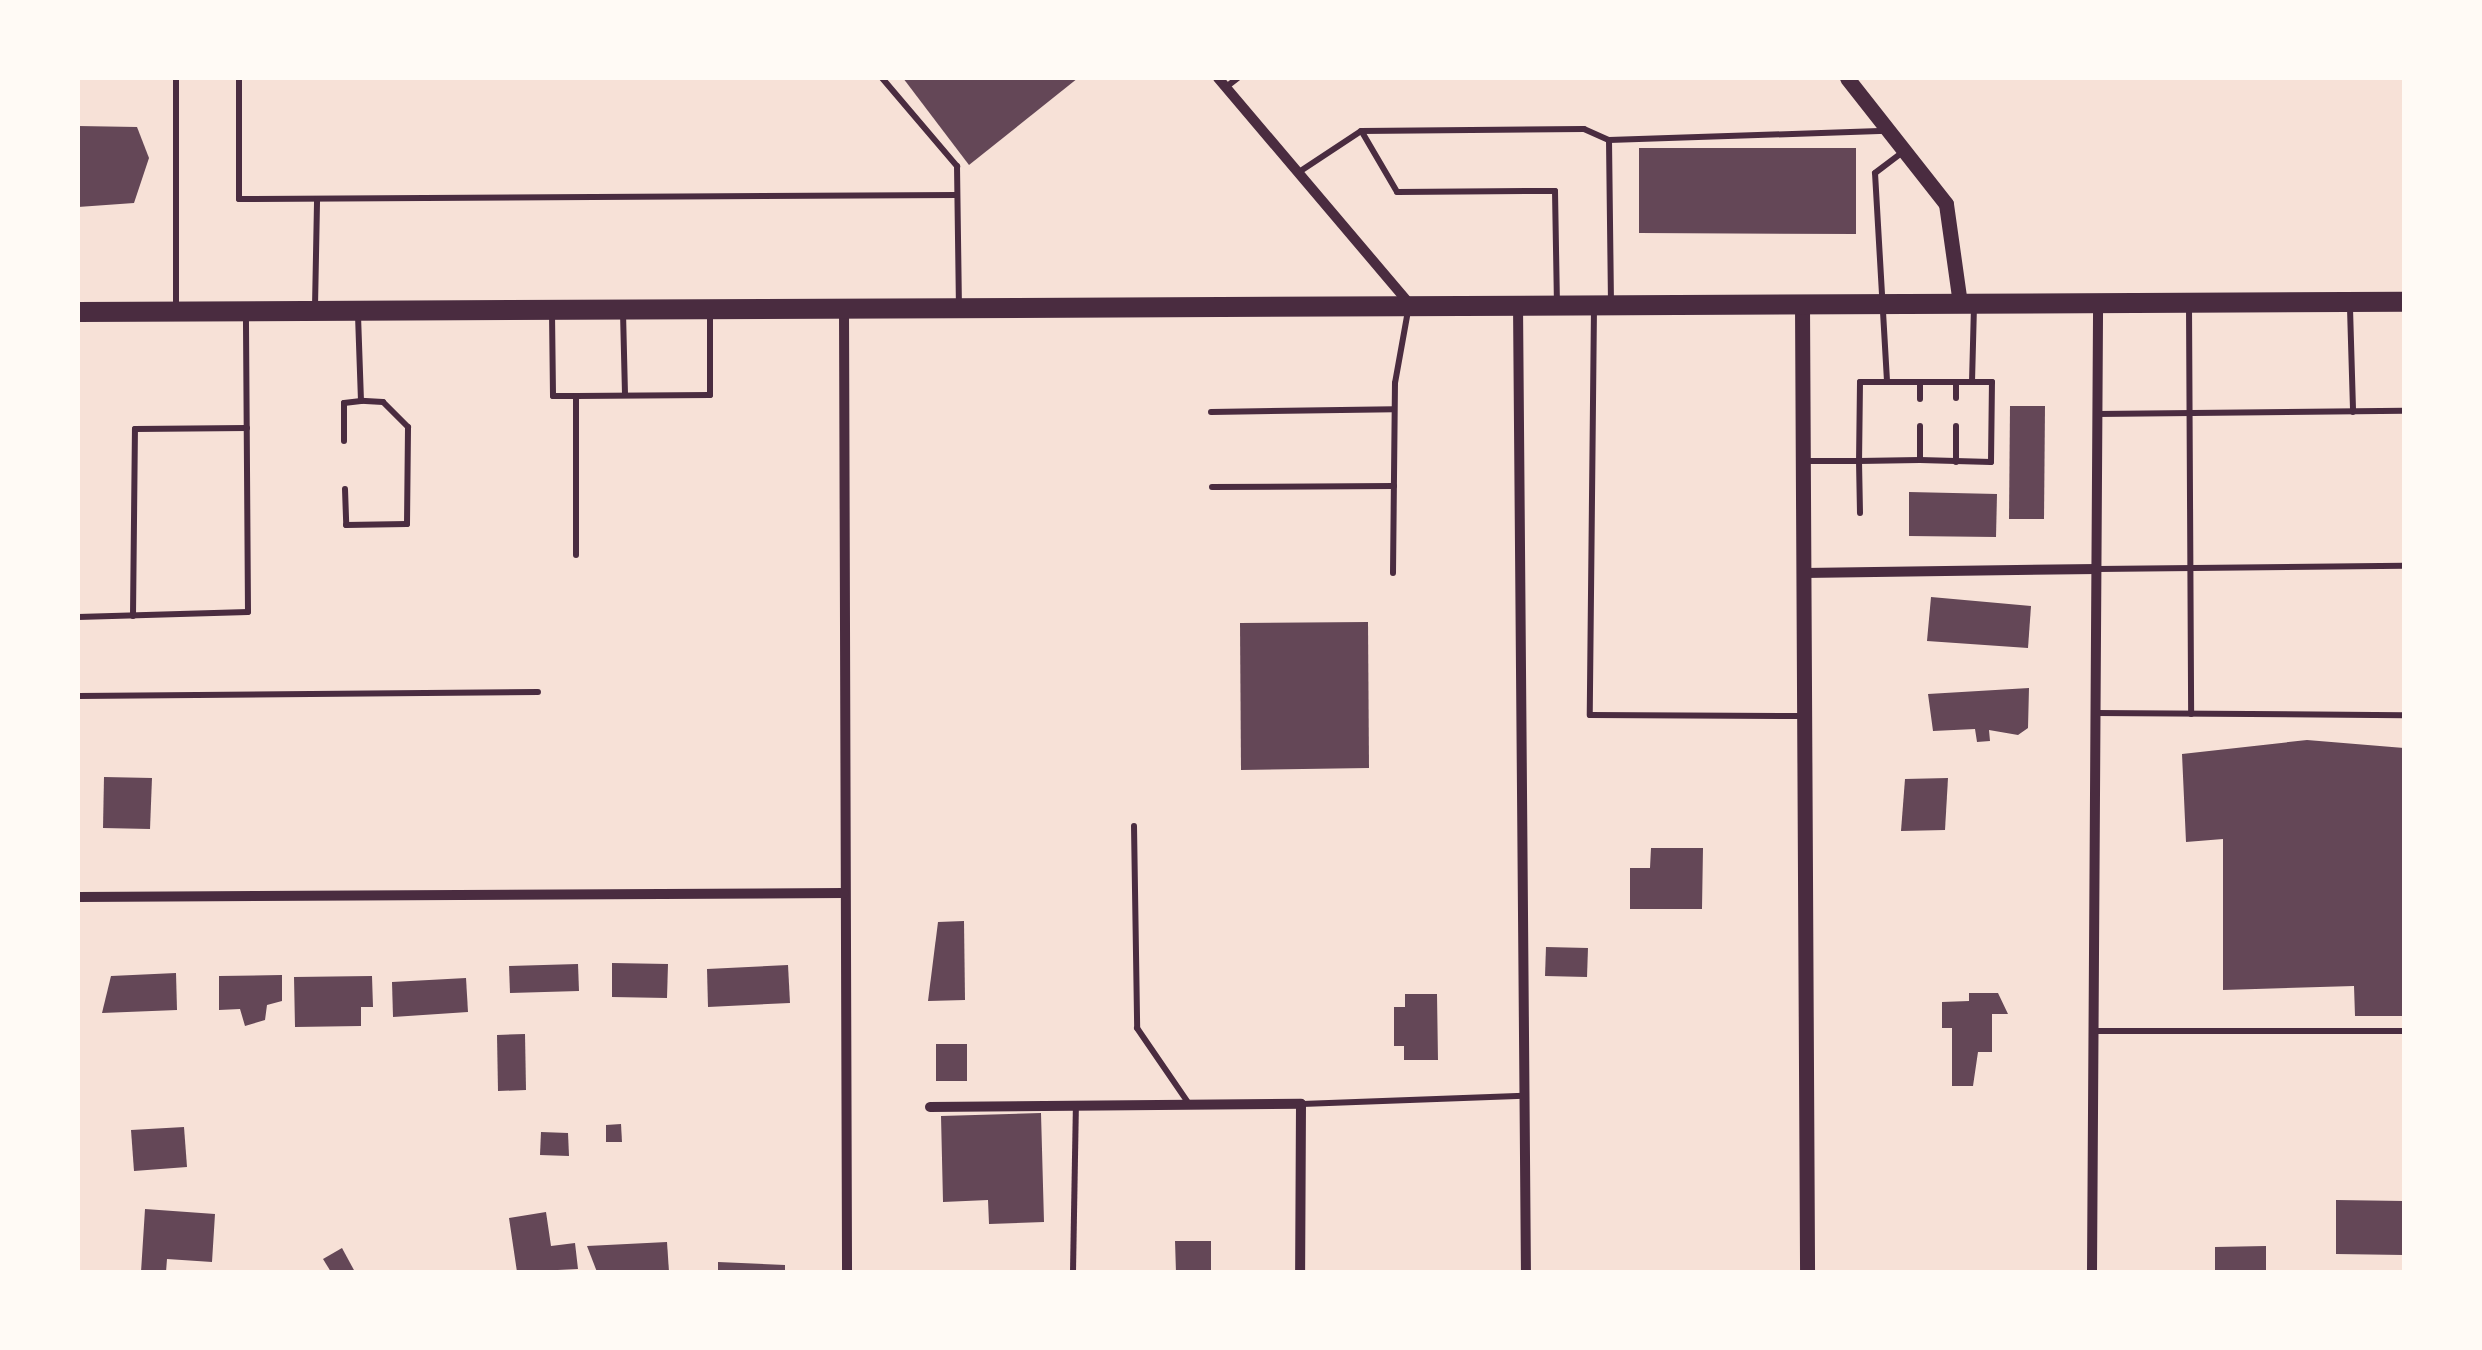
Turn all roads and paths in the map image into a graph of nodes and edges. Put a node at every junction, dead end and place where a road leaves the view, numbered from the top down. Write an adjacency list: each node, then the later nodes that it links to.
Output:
1 (176, 78): 33 (lane)
2 (238, 78): 13 (lane)
3 (882, 78): 12 (lane)
4 (1238, 78): 6 (lane)
5 (1849, 78): 8 (street)
6 (1222, 82): 11 (street)
7 (1361, 131): 9 (lane); 11 (lane); 17 (lane)
8 (1888, 131): 9 (lane); 10 (street)
9 (1609, 140): 18 (lane)
10 (1905, 150): 19 (street); 24 (lane)
11 (1299, 172): 22 (street)
12 (958, 195): 13 (lane); 25 (lane)
13 (318, 198): 30 (lane)
14 (1518, 302): 17 (main road); 22 (main road); 81 (street)
15 (2350, 302): 16 (main road); 21 (main road); 47 (lane)
16 (2404, 302)
17 (1557, 303): 18 (main road)
18 (1602, 303): 23 (main road); 75 (lane)
19 (1967, 303): 20 (main road); 24 (main road); 38 (lane)
20 (2098, 303): 21 (main road); 48 (street)
21 (2189, 303): 49 (lane)
22 (1410, 304): 25 (main road); 44 (lane)
23 (1802, 304): 24 (main road); 54 (street)
24 (1881, 304): 35 (lane)
25 (959, 305): 28 (main road)
26 (623, 306): 27 (main road); 29 (main road); 40 (lane)
27 (710, 306): 28 (main road); 40 (lane)
28 (844, 306): 77 (street)
29 (552, 307): 31 (main road); 39 (lane)
30 (315, 308): 31 (main road); 32 (main road)
31 (358, 308): 43 (lane)
32 (246, 309): 33 (main road); 52 (lane)
33 (176, 310): 34 (main road)
34 (78, 312)
35 (1887, 382): 36 (lane); 56 (lane)
36 (1920, 382): 37 (lane); 42 (lane)
37 (1956, 382): 38 (lane); 41 (lane)
38 (1972, 382): 57 (lane)
39 (576, 396): 40 (lane); 62 (lane)
40 (625, 396)
41 (1956, 398)
42 (1920, 400)
43 (362, 401): 53 (lane); 60 (lane)
44 (1394, 409): 46 (lane); 58 (lane)
45 (2404, 411): 47 (lane)
46 (1211, 412)
47 (2353, 412): 49 (lane)
48 (2098, 414): 49 (lane); 65 (street)
49 (2190, 415): 64 (lane)
50 (1920, 426): 55 (lane)
51 (1956, 426): 57 (lane)
52 (247, 428): 68 (lane); 68 (lane)
53 (344, 441)
54 (1804, 460): 56 (lane); 67 (street)
55 (1920, 460): 56 (lane); 57 (lane)
56 (1859, 461): 61 (lane)
57 (1956, 462)
58 (1394, 486): 59 (lane); 66 (lane)
59 (1212, 487)
60 (345, 488)
61 (1860, 514)
62 (576, 555)
63 (2404, 566): 64 (lane)
64 (2190, 568): 65 (lane); 73 (lane)
65 (2097, 570): 67 (street); 72 (street)
66 (1393, 573)
67 (1804, 573): 75 (street)
68 (133, 616): 69 (lane)
69 (78, 617)
70 (538, 692): 71 (lane)
71 (78, 696)
72 (2096, 714): 73 (lane); 79 (street)
73 (2191, 714): 74 (lane)
74 (2404, 714)
75 (1805, 716): 90 (street)
76 (1134, 826): 83 (lane)
77 (844, 893): 78 (street); 86 (street)
78 (78, 897)
79 (2094, 1030): 80 (lane); 91 (street)
80 (2404, 1031)
81 (1525, 1096): 82 (lane); 89 (street)
82 (1301, 1104): 83 (street); 88 (street)
83 (1190, 1105): 84 (street)
84 (1076, 1106): 85 (street); 87 (lane)
85 (930, 1107)
86 (847, 1272)
87 (1073, 1272)
88 (1300, 1272)
89 (1526, 1272)
90 (1808, 1272)
91 (2092, 1272)

